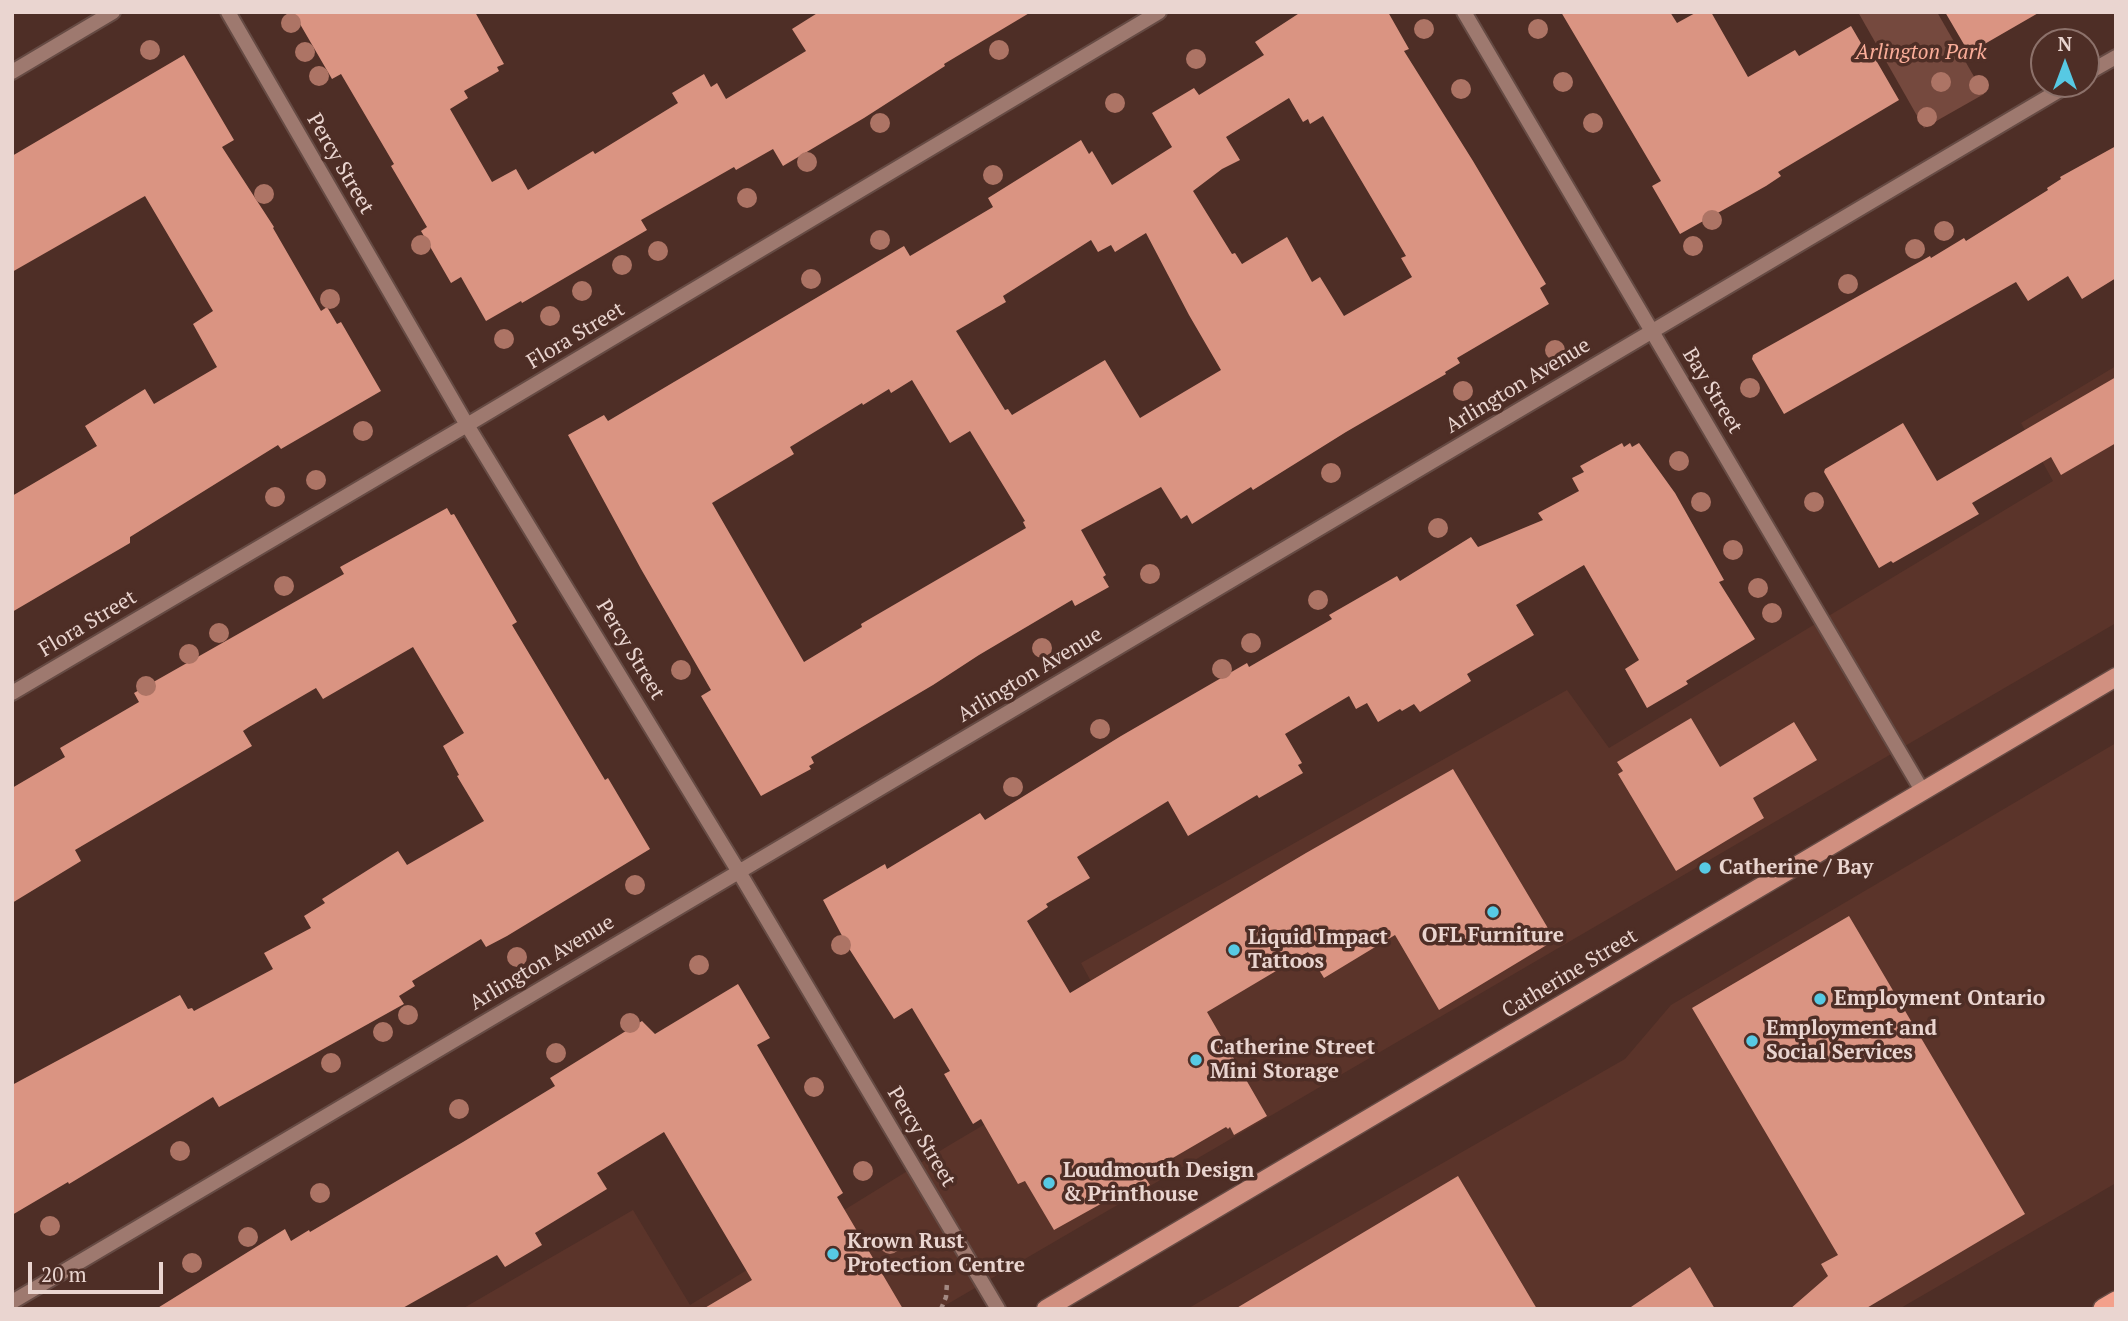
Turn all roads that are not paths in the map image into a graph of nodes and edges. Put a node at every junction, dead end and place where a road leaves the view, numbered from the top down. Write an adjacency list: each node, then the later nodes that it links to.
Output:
1 (113, 12): 7 (street)
2 (228, 12): 10 (street, Percy Street)
3 (1159, 12): 10 (street, Flora Street)
4 (1464, 12): 9 (street, Bay Street)
5 (2116, 57): 6 (street)
6 (2100, 67)
7 (12, 72)
8 (2046, 98): 9 (street, Arlington Avenue)
9 (1652, 330): 13 (street, Bay Street); 14 (street, Arlington Avenue)
10 (467, 425): 12 (street, Flora Street); 14 (street, Percy Street)
11 (2116, 677): 13 (main road, Catherine Street)
12 (12, 693)
13 (1923, 792): 18 (main road, Catherine Street)
14 (739, 872): 15 (street, Arlington Avenue); 17 (street, Percy Street)
15 (12, 1302)
16 (2116, 1303): 19 (highway)
17 (998, 1309)
18 (1046, 1309)
19 (2104, 1309)

